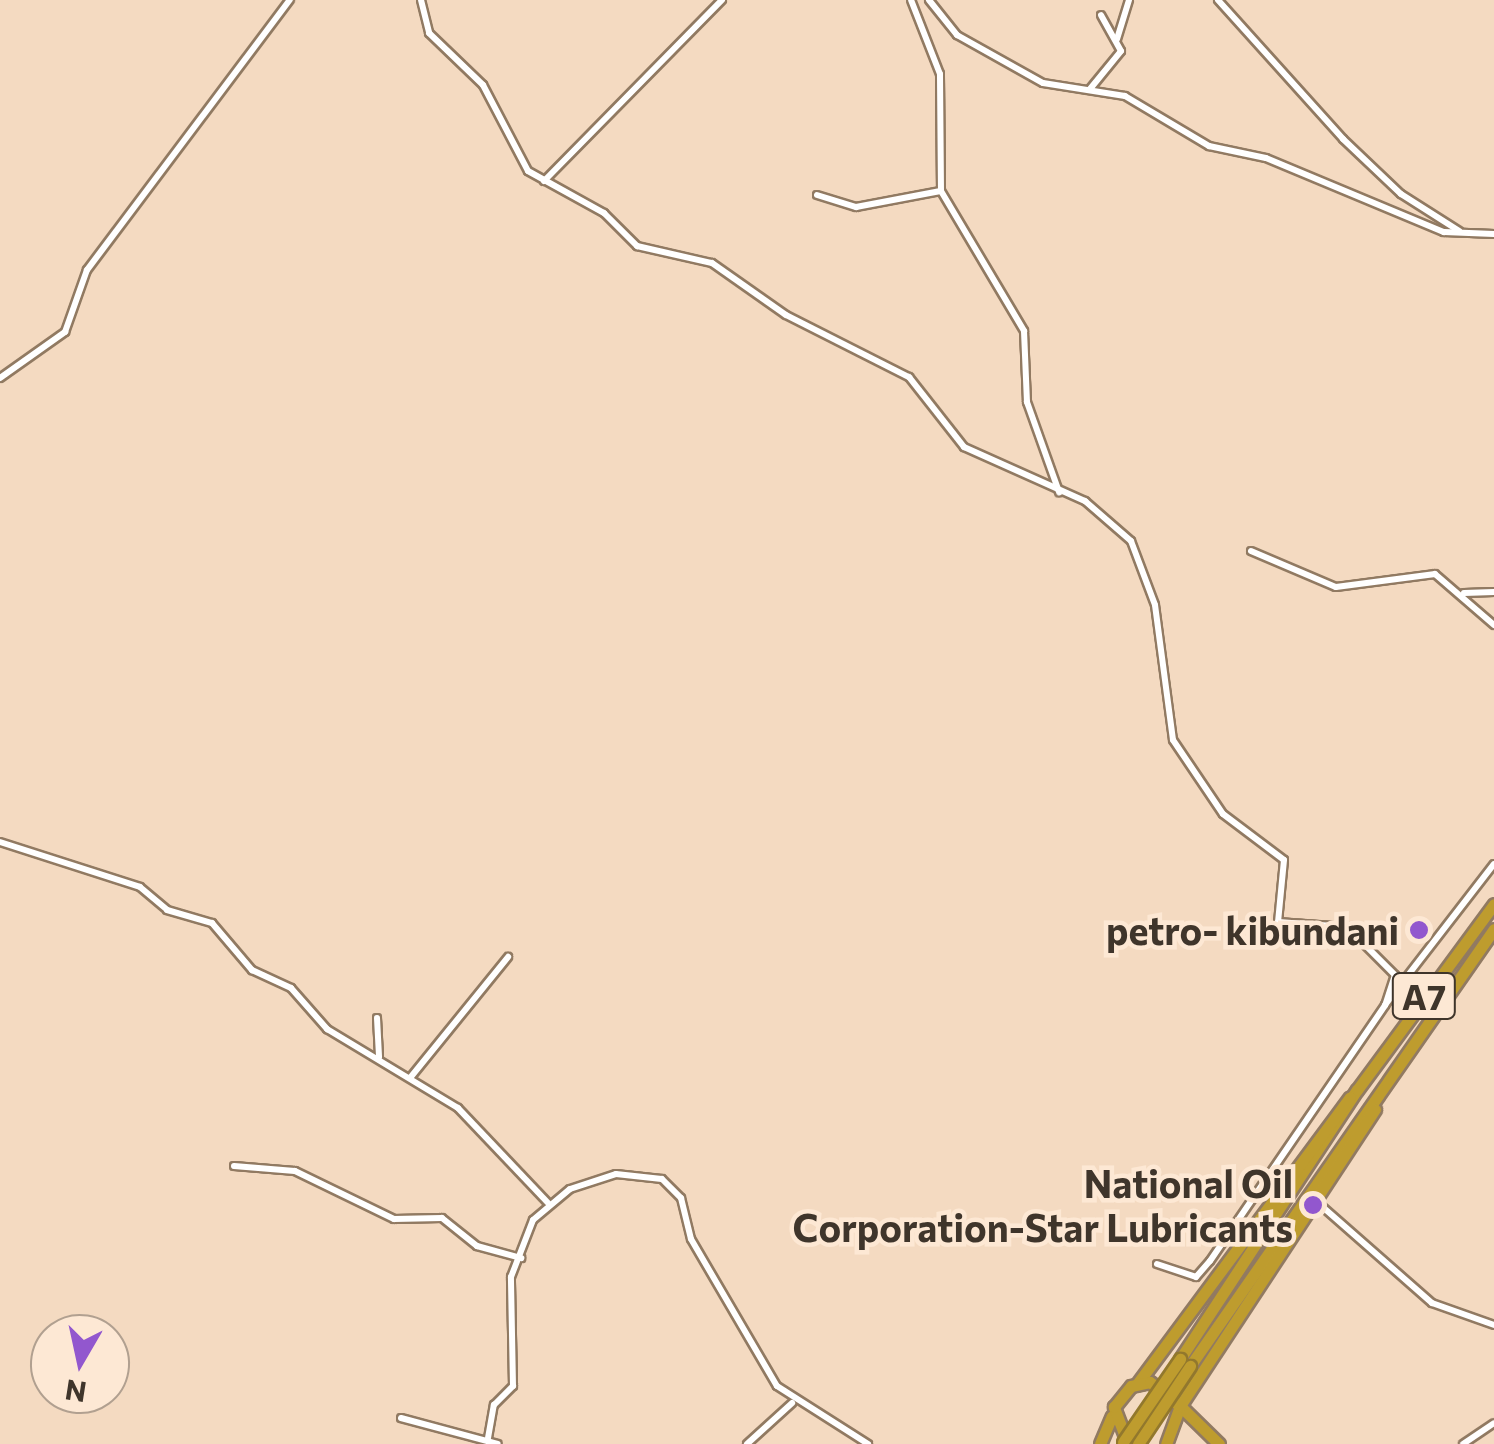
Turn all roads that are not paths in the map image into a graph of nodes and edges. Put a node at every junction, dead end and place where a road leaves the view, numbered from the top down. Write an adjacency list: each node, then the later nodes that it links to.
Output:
1 (290, 0): 16 (street)
2 (421, 0): 11 (street)
3 (722, 0): 11 (street)
4 (911, 0): 12 (street)
5 (929, 0): 10 (street)
6 (1129, 0): 9 (street)
7 (1218, 0): 14 (street)
8 (1101, 15): 9 (street)
9 (1117, 39): 10 (street)
10 (1090, 90): 14 (street)
11 (544, 181): 17 (street)
12 (942, 190): 13 (street); 17 (street)
13 (817, 195)
14 (1460, 232): 15 (street)
15 (1494, 234)
16 (0, 378)
17 (1060, 492): 27 (street)
18 (1251, 551): 20 (street)
19 (1494, 592): 20 (street)
20 (1462, 593): 21 (street)
21 (1494, 624)
22 (0, 842): 29 (street)
23 (1494, 864): 27 (street)
24 (1494, 904): 31 (highway, A7)
25 (1494, 928): 32 (highway, A7)
26 (508, 957): 30 (street)
27 (1385, 1005): 38 (street)
28 (377, 1018): 29 (street)
29 (380, 1058): 30 (street)
30 (410, 1078): 36 (street)
31 (1357, 1090): 33 (highway, A7); 40 (highway)
32 (1378, 1104): 33 (highway, A7); 35 (highway)
33 (1348, 1124): 51 (highway, A7, bridge); 52 (highway, A7, bridge)
34 (234, 1166): 37 (street)
35 (1317, 1202): 39 (street); 42 (highway)
36 (548, 1203): 37 (street); 41 (street)
37 (522, 1258): 46 (street)
38 (1157, 1264)
39 (1494, 1325)
40 (1137, 1384): 42 (highway); 43 (highway)
41 (792, 1403): 48 (street); 49 (street)
42 (1180, 1406): 53 (highway); 54 (highway)
43 (1113, 1414): 50 (highway); 51 (highway)
44 (402, 1418): 46 (street)
45 (1494, 1423): 55 (street)
46 (488, 1438): 47 (street)
47 (498, 1444)
48 (747, 1444)
49 (868, 1444)
50 (1100, 1444)
51 (1125, 1444)
52 (1138, 1444)
53 (1166, 1444)
54 (1218, 1444)
55 (1463, 1444)

